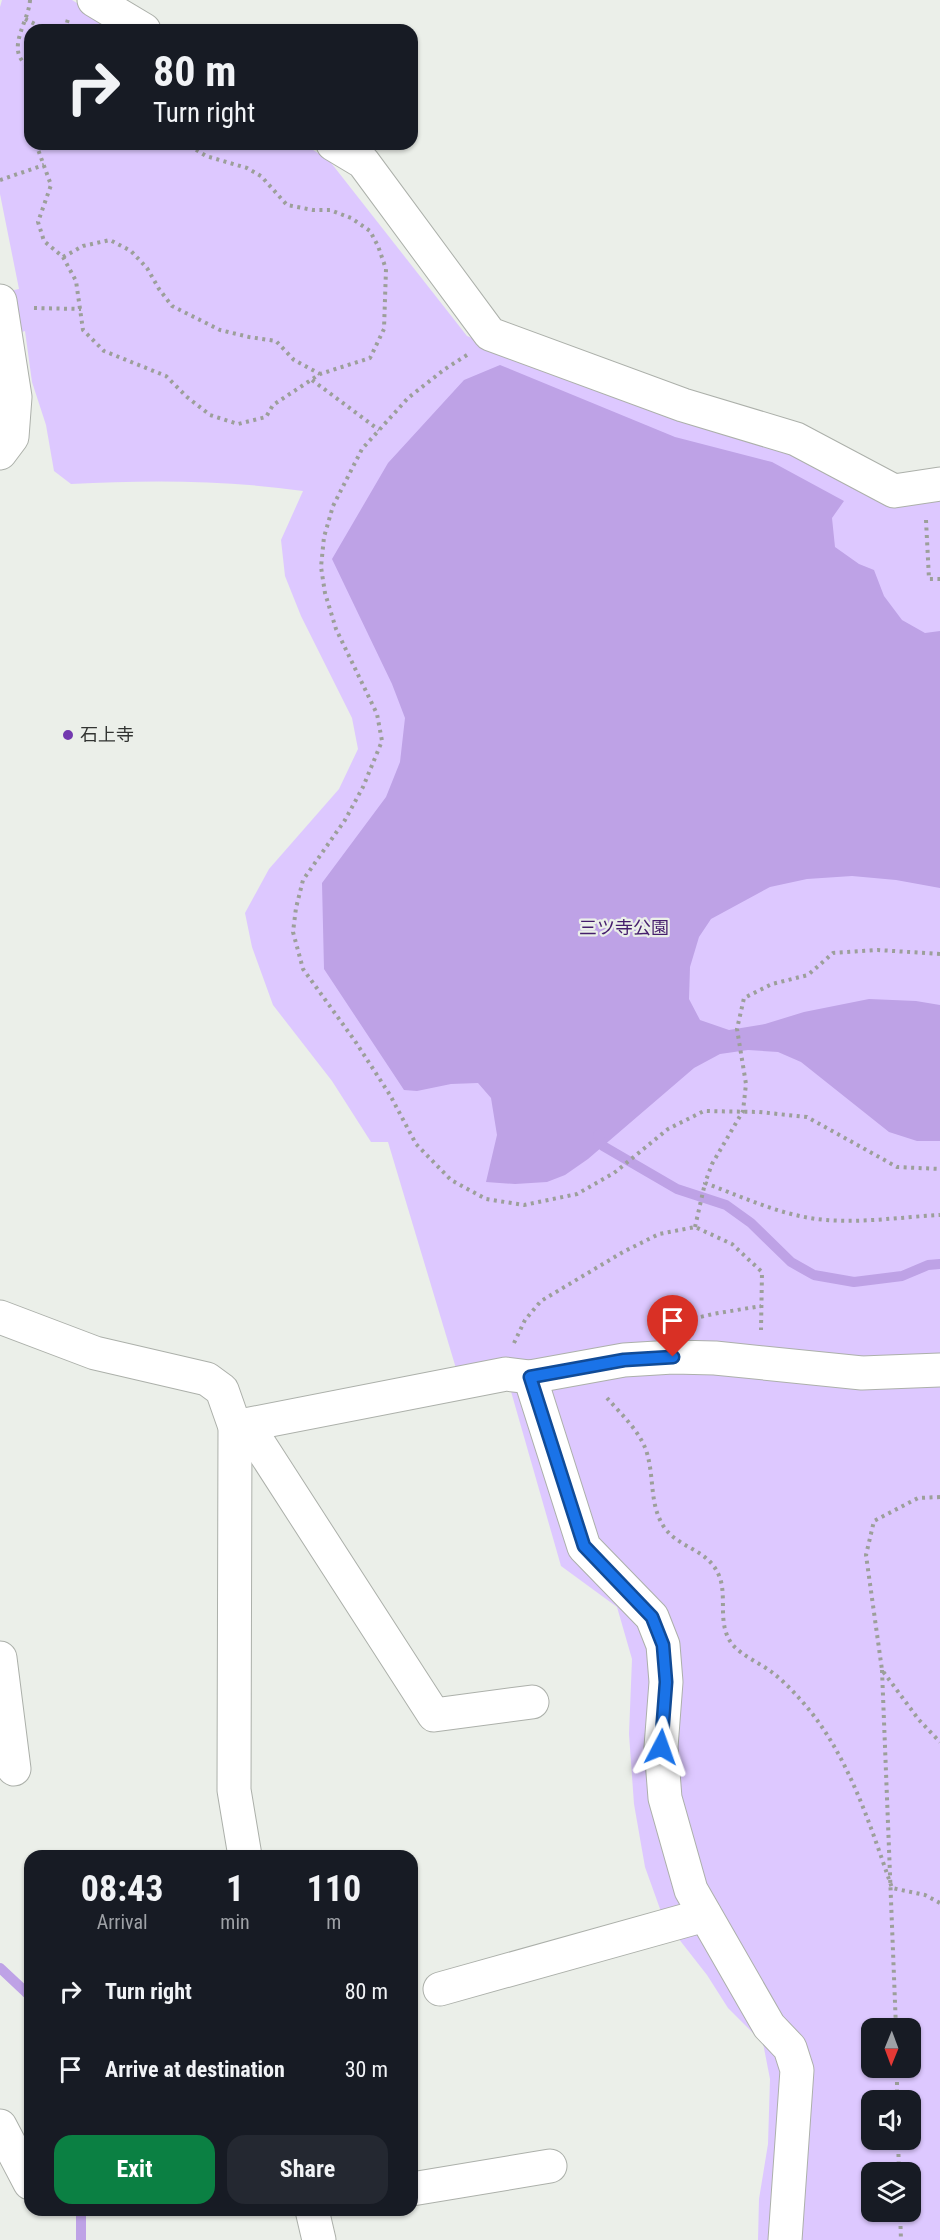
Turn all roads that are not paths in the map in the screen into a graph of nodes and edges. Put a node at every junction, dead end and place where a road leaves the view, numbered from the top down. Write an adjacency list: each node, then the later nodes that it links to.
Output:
1 (94, 0): 2 (street)
2 (134, 24)
3 (343, 150): 6 (street)
4 (0, 303): 5 (street)
5 (0, 453)
6 (940, 484)
7 (0, 1317): 10 (street)
8 (940, 1370): 9 (street)
9 (518, 1376): 10 (street); 15 (street)
10 (241, 1426): 12 (street); 14 (street)
11 (0, 1658): 13 (street)
12 (532, 1702)
13 (14, 1769)
14 (244, 1850)
15 (705, 1915): 16 (street); 23 (street)
16 (440, 1989)
17 (0, 2126): 19 (street)
18 (550, 2166): 20 (street)
19 (24, 2172)
20 (418, 2188)
21 (313, 2216): 22 (street)
22 (318, 2240)
23 (785, 2240)

